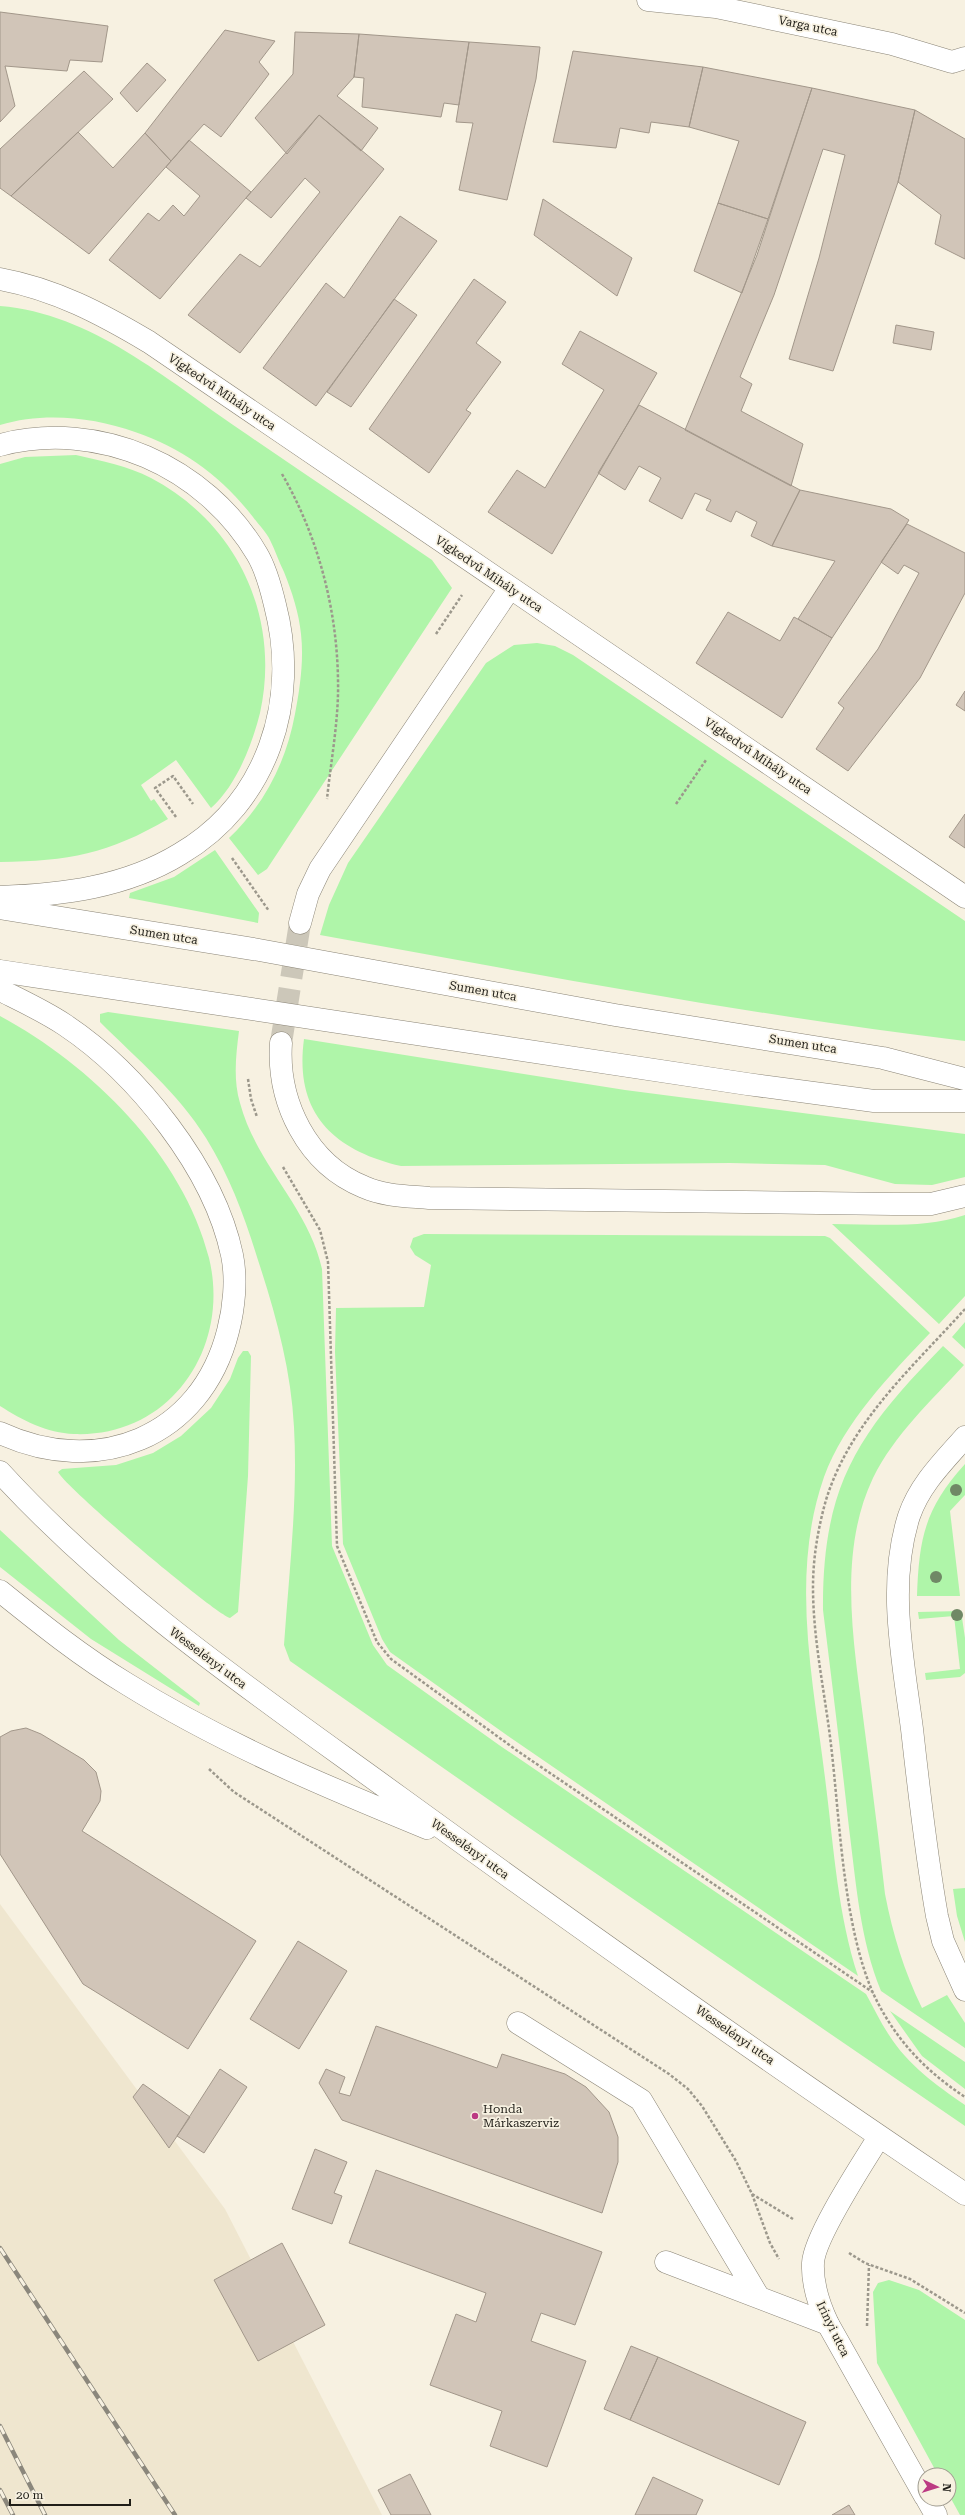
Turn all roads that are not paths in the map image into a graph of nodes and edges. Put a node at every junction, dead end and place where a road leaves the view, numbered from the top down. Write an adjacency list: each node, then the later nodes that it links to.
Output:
1 (648, 0): 2 (street, Varga utca)
2 (716, 3): 3 (street, Varga utca)
3 (961, 64)
4 (0, 279): 6 (street, Vígkedvű Mihály utca)
5 (0, 445): 7 (street)
6 (510, 588): 8 (street, Vígkedvű Mihály utca); 10 (street)
7 (0, 897)
8 (965, 897)
9 (0, 908): 14 (street, Sumen utca)
10 (300, 923)
11 (0, 971): 15 (street)
12 (0, 990): 17 (street)
13 (281, 1043): 16 (street)
14 (965, 1079)
15 (965, 1101)
16 (965, 1196)
17 (0, 1433)
18 (965, 1437): 22 (street)
19 (0, 1472): 21 (street, Wesselényi utca)
20 (0, 1591): 21 (street)
21 (462, 1843): 24 (street, Wesselényi utca)
22 (965, 1990)
23 (518, 2023): 27 (street)
24 (879, 2137): 25 (street, Wesselényi utca); 28 (street, Irinyi utca)
25 (965, 2194)
26 (666, 2262): 27 (street)
27 (758, 2296): 28 (street)
28 (828, 2324): 29 (street, Irinyi utca)
29 (917, 2482)

